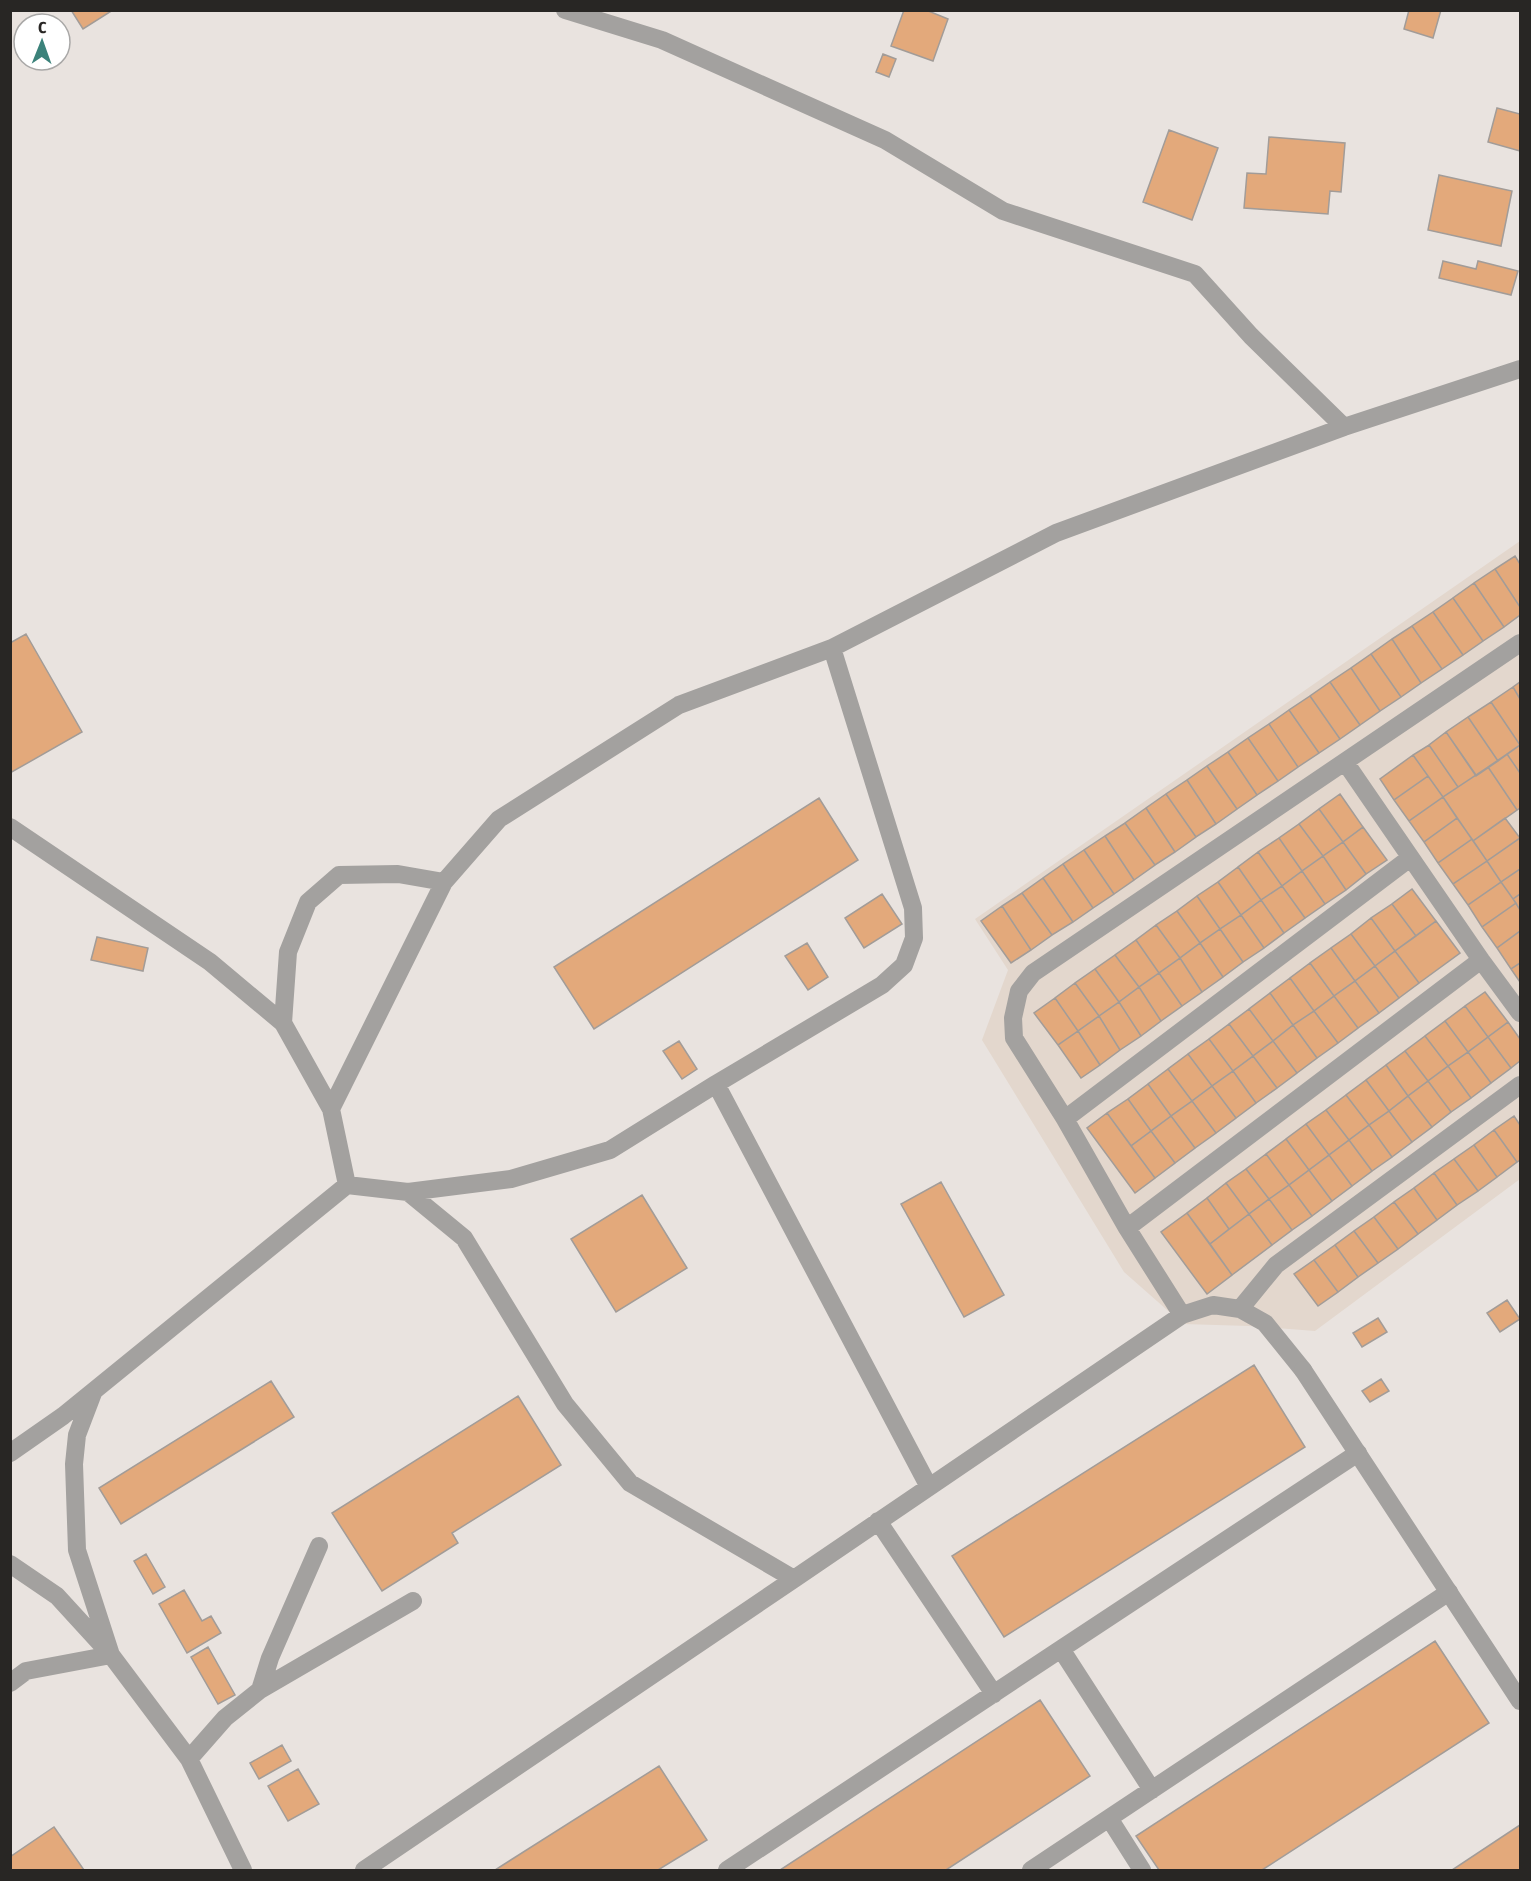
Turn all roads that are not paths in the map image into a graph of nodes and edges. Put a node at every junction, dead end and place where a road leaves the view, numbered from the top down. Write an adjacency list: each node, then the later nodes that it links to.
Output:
1 (566, 10): 3 (street)
2 (1521, 369): 3 (street)
3 (1344, 427): 5 (street)
4 (1521, 643): 6 (street)
5 (832, 648): 9 (street); 13 (street)
6 (1345, 762): 8 (street); 16 (street)
7 (10, 827): 12 (street)
8 (1410, 858): 10 (street); 16 (street)
9 (444, 882): 12 (street); 15 (street)
10 (1481, 960): 11 (street); 19 (street)
11 (1521, 1013)
12 (283, 1023): 15 (street)
13 (716, 1084): 18 (street); 25 (street)
14 (1521, 1085): 20 (street)
15 (331, 1109): 17 (street)
16 (1065, 1119): 19 (street)
17 (346, 1185): 18 (street); 22 (street)
18 (408, 1192): 29 (street)
19 (1127, 1228): 21 (street)
20 (1240, 1309): 21 (street); 23 (street)
21 (1182, 1315): 25 (street)
22 (94, 1392): 24 (street); 33 (street)
23 (1358, 1453): 30 (street); 32 (street)
24 (10, 1454)
25 (929, 1487): 26 (street)
26 (878, 1521): 29 (street); 36 (street)
27 (319, 1546): 35 (street)
28 (10, 1564): 33 (street)
29 (794, 1579): 42 (street)
30 (1449, 1592): 37 (street); 39 (street)
31 (413, 1601): 35 (street)
32 (1061, 1649): 36 (street); 39 (street)
33 (111, 1655): 34 (street); 38 (street)
34 (10, 1683)
35 (260, 1690): 38 (street)
36 (994, 1694): 43 (street)
37 (1521, 1701)
38 (189, 1759): 41 (street)
39 (1152, 1790): 40 (street)
40 (1109, 1818): 44 (street); 45 (street)
41 (243, 1870)
42 (364, 1870)
43 (727, 1870)
44 (1031, 1870)
45 (1142, 1870)

